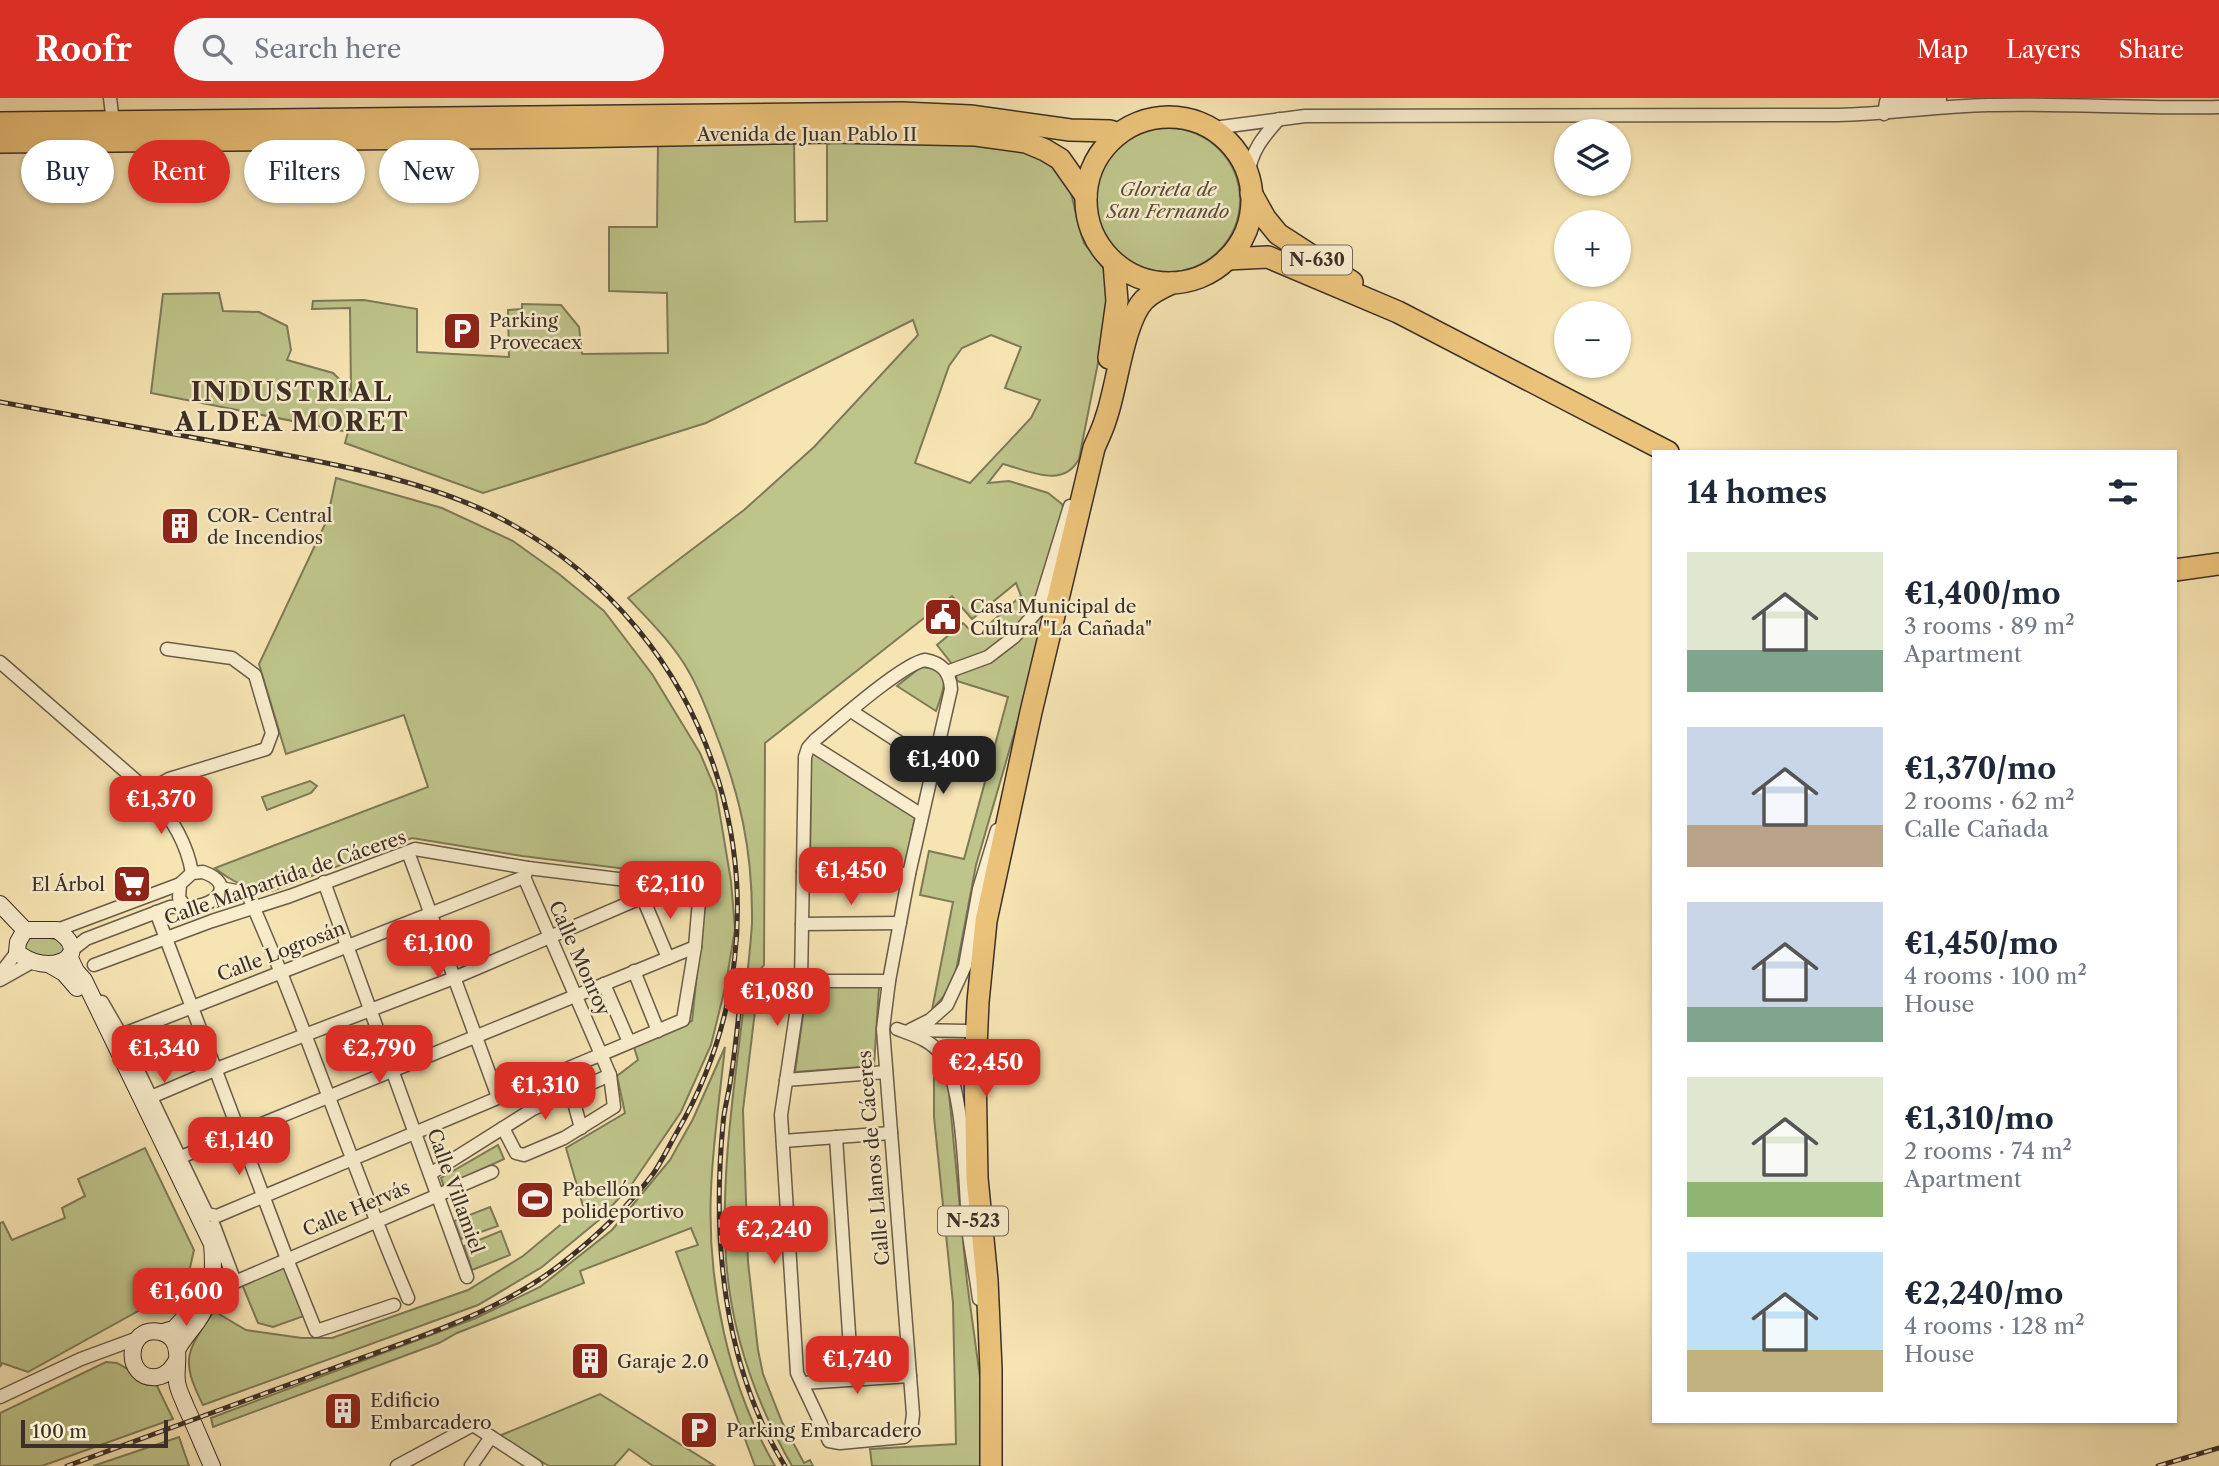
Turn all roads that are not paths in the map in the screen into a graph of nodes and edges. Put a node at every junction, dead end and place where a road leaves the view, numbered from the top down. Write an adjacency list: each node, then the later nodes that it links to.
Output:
1 (110, 98): 6 (street)
2 (1940, 98): 4 (street)
3 (2215, 104): 4 (street)
4 (1884, 114): 5 (street)
5 (1279, 119): 8 (street); 11 (street)
6 (113, 122): 7 (highway, Avenida de Juan Pablo II / N-630); 9 (highway, Avenida de Juan Pablo II / N-630)
7 (0, 123)
8 (1217, 133): 9 (highway, N-630); 11 (highway, N-630)
9 (1118, 134): 12 (highway, N-630)
10 (0, 142): 12 (highway, Avenida de Juan Pablo II / N-630)
11 (1249, 184): 13 (highway, N-630); 16 (highway, N-630)
12 (1086, 196): 14 (highway, N-630)
13 (1227, 259): 15 (highway, N-630); 16 (highway, N-630)
14 (1114, 263): 15 (highway, N-630); 17 (highway)
15 (1172, 283): 18 (highway)
16 (1398, 312): 19 (highway, N-630)
17 (1096, 418): 18 (highway); 24 (street)
18 (1094, 449): 26 (highway, N-523)
19 (1664, 450)
20 (2219, 564): 21 (highway)
21 (2177, 570)
22 (167, 649): 29 (street)
23 (0, 662): 29 (street)
24 (947, 672): 25 (street); 28 (street, Calle Llanos de Cáceres)
25 (851, 711): 27 (street); 28 (street)
26 (1031, 712): 30 (highway, N-523); 47 (highway, N-523)
27 (811, 745): 31 (street); 33 (street)
28 (933, 764): 31 (street, Calle Llanos de Cáceres)
29 (148, 791): 34 (street)
30 (1003, 813): 75 (street); 77 (highway, N-523)
31 (922, 815): 36 (street, Calle Llanos de Cáceres)
32 (408, 852): 35 (street, Calle Malpartida de Cáceres); 37 (street, Calle Malpartida de Cáceres); 46 (street)
33 (803, 872): 36 (street); 49 (street)
34 (192, 873): 39 (street); 40 (street)
35 (526, 873): 38 (street, Calle Malpartida de Cáceres); 46 (street, Calle Logrosán); 52 (street, Calle Monroy)
36 (909, 874): 48 (street, Calle Llanos de Cáceres)
37 (324, 882): 44 (street, Calle Malpartida de Cáceres); 54 (street, Calle Villamiel)
38 (648, 883): 41 (street); 55 (street, Calle Malpartida de Cáceres)
39 (180, 884): 43 (street); 51 (street, Calle Malpartida de Cáceres)
40 (221, 888): 43 (street); 44 (street)
41 (642, 896): 52 (street); 58 (street)
42 (0, 904): 50 (main road)
43 (185, 906): 45 (street, Calle Malpartida de Cáceres)
44 (254, 908): 53 (street, Calle Malpartida de Cáceres); 63 (street)
45 (156, 912): 53 (street); 57 (street, Calle Malpartida de Cáceres)
46 (432, 914): 54 (street, Calle Logrosán); 65 (street)
47 (986, 921): 77 (street); 103 (highway, N-523)
48 (900, 923): 49 (street); 69 (street, Calle Llanos de Cáceres)
49 (802, 924): 68 (street)
50 (25, 930): 51 (main road); 56 (main road)
51 (57, 930): 57 (main road)
52 (550, 937): 65 (street); 71 (street, Calle Monroy)
53 (165, 939): 61 (street, Calle Malpartida de Cáceres); 72 (street)
54 (347, 946): 63 (street, Calle Logrosán); 73 (street, Calle Villamiel)
55 (695, 947): 58 (street); 76 (street)
56 (17, 951): 59 (main road); 64 (street)
57 (71, 953): 60 (main road); 67 (main road)
58 (668, 958): 62 (street)
59 (32, 962): 60 (main road); 66 (street)
60 (50, 965): 113 (main road)
61 (93, 965)
62 (634, 971): 70 (street); 76 (street)
63 (281, 972): 72 (street, Calle Logrosán); 79 (street)
64 (0, 974)
65 (454, 978): 73 (street); 80 (street)
66 (0, 980)
67 (84, 981): 78 (street); 115 (main road)
68 (802, 981): 69 (street); 87 (street)
69 (889, 981): 74 (street, Calle Llanos de Cáceres)
70 (604, 984): 71 (street); 81 (street)
71 (576, 996): 80 (street); 82 (street, Calle Monroy)
72 (191, 1006): 78 (street, Calle Logrosán); 83 (street)
73 (370, 1010): 79 (street); 84 (street, Calle Villamiel)
74 (890, 1029): 75 (street); 85 (street, Calle Llanos de Cáceres); 112 (street)
75 (910, 1030): 77 (street)
76 (658, 1031): 81 (street)
77 (965, 1031): 103 (street); 112 (highway, N-523)
78 (121, 1035): 89 (street)
79 (304, 1035): 83 (street); 90 (street)
80 (475, 1037): 84 (street); 91 (street)
81 (629, 1042): 82 (street)
82 (601, 1055): 86 (street, Calle Monroy); 91 (street)
83 (215, 1070): 89 (street); 96 (street)
84 (392, 1071): 90 (street); 94 (street, Calle Villamiel)
85 (886, 1072): 87 (street); 95 (street, Calle Llanos de Cáceres)
86 (610, 1075): 88 (street); 93 (street)
87 (786, 1080): 98 (street)
88 (571, 1092): 92 (street); 93 (street)
89 (151, 1097): 99 (street)
90 (329, 1097): 96 (street); 100 (street)
91 (498, 1097): 94 (street)
92 (503, 1128): 93 (street); 102 (street)
93 (581, 1128)
94 (414, 1133): 100 (street); 102 (street, Calle Villamiel)
95 (891, 1133): 97 (street); 117 (street, Calle Llanos de Cáceres)
96 (240, 1134): 99 (street); 105 (street)
97 (836, 1137): 98 (street); 119 (street)
98 (783, 1141): 120 (street)
99 (181, 1157): 106 (street)
100 (351, 1159): 105 (street); 107 (street)
101 (492, 1172): 104 (street, Calle Hervás)
102 (430, 1174): 104 (street, Calle Villamiel)
103 (977, 1178): 123 (highway, N-523)
104 (437, 1194): 107 (street, Calle Hervás); 109 (street, Calle Villamiel)
105 (264, 1196): 106 (street); 108 (street)
106 (211, 1220): 108 (street, Calle Hervás)
107 (376, 1221): 108 (street, Calle Hervás); 110 (street)
108 (287, 1259): 111 (street)
109 (467, 1277)
110 (408, 1297)
111 (394, 1306)
112 (984, 1331): 123 (highway, N-523)
113 (163, 1332): 114 (main road); 115 (main road)
114 (138, 1338): 116 (main road); 121 (street)
115 (177, 1355): 118 (main road); 126 (main road)
116 (133, 1363): 118 (main road); 122 (street)
117 (910, 1376): 119 (street); 120 (street, Calle Llanos de Cáceres)
118 (158, 1377): 125 (main road)
119 (852, 1379): 120 (street)
120 (803, 1383)
121 (0, 1397)
122 (0, 1405)
123 (992, 1409): 130 (highway, N-523)
124 (491, 1437): 127 (street); 128 (street); 129 (street)
125 (203, 1466)
126 (212, 1466)
127 (397, 1466)
128 (471, 1466)
129 (536, 1466)
130 (990, 1466)

